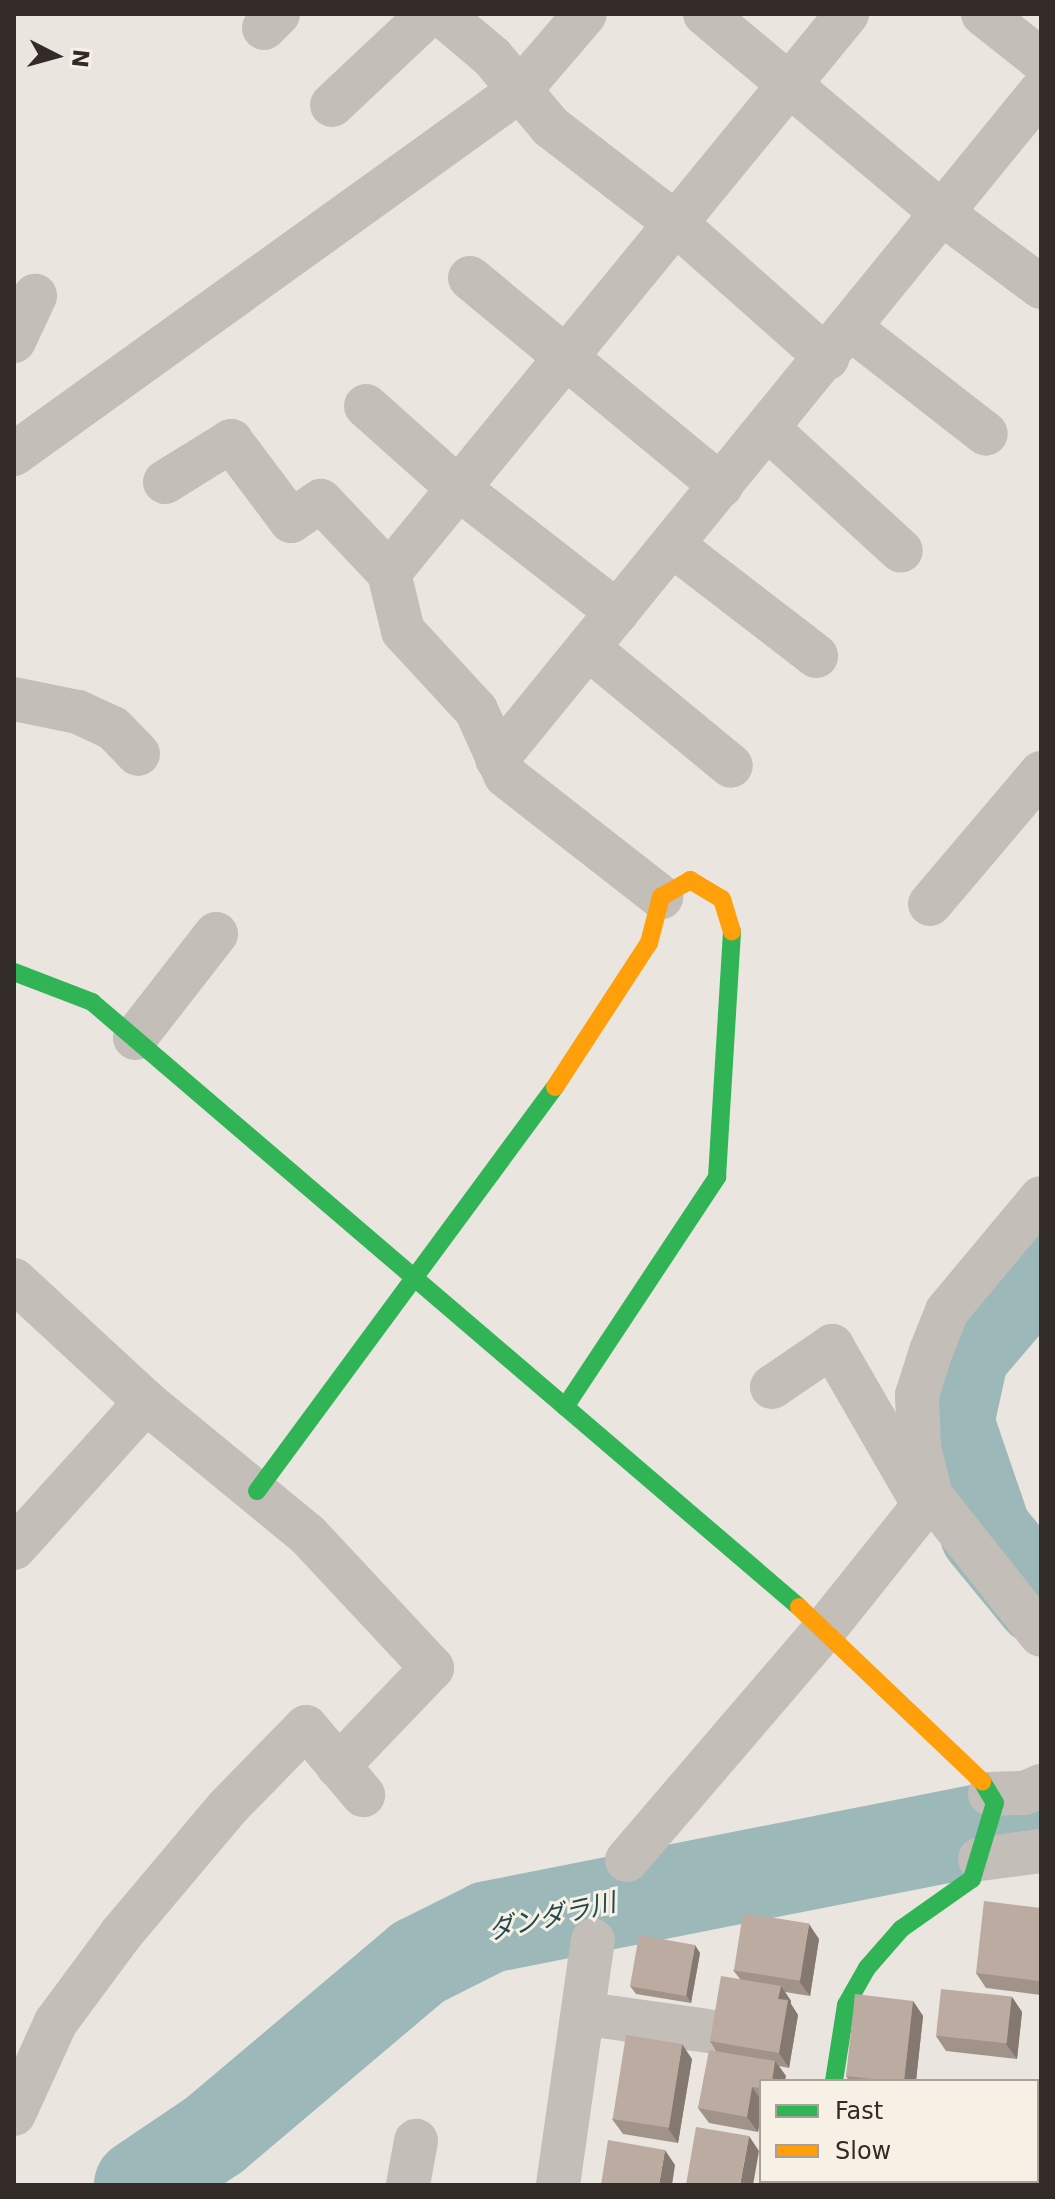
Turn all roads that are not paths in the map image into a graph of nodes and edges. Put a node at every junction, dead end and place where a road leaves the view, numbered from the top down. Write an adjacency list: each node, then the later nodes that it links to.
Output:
1 (429, 14): 11 (street)
2 (441, 14): 9 (street)
3 (585, 14): 9 (street)
4 (705, 14): 8 (street)
5 (847, 14): 8 (street)
6 (983, 14): 7 (street)
7 (1041, 60)
8 (789, 84): 12 (street); 13 (street)
9 (519, 91): 13 (street); 23 (street)
10 (1041, 91): 12 (street)
11 (332, 105)
12 (943, 214): 15 (street); 18 (street)
13 (674, 222): 18 (street); 19 (street)
14 (470, 278): 19 (street)
15 (1041, 287)
16 (35, 296): 17 (street)
17 (14, 341)
18 (838, 343): 21 (street); 22 (street)
19 (564, 357): 25 (street); 26 (street)
20 (366, 406): 26 (street)
21 (768, 429): 25 (street); 28 (street)
22 (986, 434)
23 (14, 454)
24 (165, 482): 29 (street)
25 (721, 486): 27 (street)
26 (458, 488): 29 (street); 30 (street)
27 (672, 545): 30 (street); 32 (street)
28 (901, 551)
29 (389, 573): 35 (street)
30 (617, 612): 31 (street)
31 (588, 648): 35 (street); 36 (street)
32 (816, 656)
33 (14, 699): 34 (street)
34 (138, 754)
35 (497, 759): 38 (street)
36 (731, 766)
37 (1041, 773): 39 (street)
38 (661, 897): 45 (street); 48 (street)
39 (930, 904)
40 (216, 934): 42 (street)
41 (14, 972): 42 (street)
42 (135, 1038): 45 (street)
43 (1041, 1198): 50 (street)
44 (14, 1280): 47 (street)
45 (411, 1280): 48 (street); 49 (street)
46 (772, 1387): 50 (street)
47 (146, 1402): 49 (street); 51 (street)
48 (565, 1407): 52 (street)
49 (257, 1491): 63 (street)
50 (927, 1501): 52 (street); 53 (street)
51 (14, 1548)
52 (825, 1629): 55 (street); 58 (street)
53 (1041, 1635)
54 (1041, 1786): 55 (street)
55 (992, 1799): 56 (street)
56 (983, 1851): 57 (street); 62 (street)
57 (1041, 1851)
58 (627, 1860)
59 (593, 1940): 60 (street)
60 (587, 2014): 61 (street); 66 (street)
61 (708, 2031)
62 (834, 2079)
63 (14, 2114)
64 (416, 2141): 65 (street)
65 (408, 2185)
66 (558, 2185)

